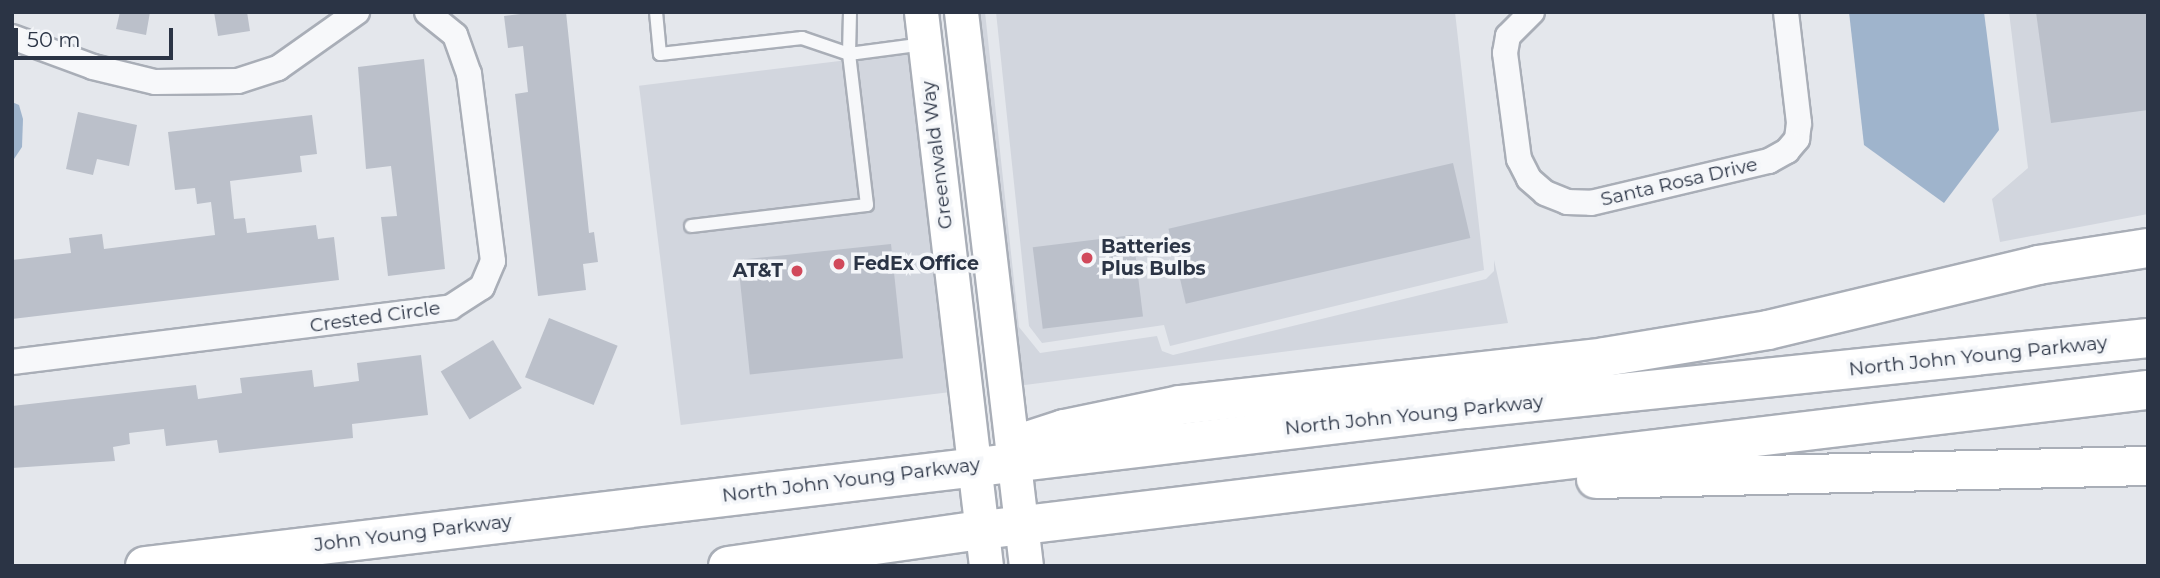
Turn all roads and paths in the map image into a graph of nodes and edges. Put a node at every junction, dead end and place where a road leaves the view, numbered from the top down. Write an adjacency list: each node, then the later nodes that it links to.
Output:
1 (357, 12): 9 (street)
2 (427, 12): 14 (street, Crested Circle)
3 (656, 12): 10 (lane)
4 (850, 12): 10 (lane)
5 (1532, 12): 6 (street, Santa Rosa Drive)
6 (1786, 12)
7 (962, 25): 8 (street); 16 (street, Greenwald Way)
8 (922, 28): 10 (lane); 17 (street, Greenwald Way)
9 (12, 37)
10 (849, 54): 11 (lane)
11 (691, 226)
12 (2148, 248): 16 (highway)
13 (2148, 338): 16 (highway, North John Young Parkway)
14 (12, 362)
15 (2148, 390): 19 (highway)
16 (1013, 453): 17 (highway, North John Young Parkway); 21 (street, Greenwald Way)
17 (974, 465): 20 (highway, North John Young Parkway); 22 (street, Greenwald Way)
18 (2148, 466): 19 (highway)
19 (1258, 498): 21 (highway)
20 (681, 501): 23 (highway, John Young Parkway)
21 (1021, 526): 22 (highway); 25 (street, Greenwald Way)
22 (984, 548): 24 (highway)
23 (145, 566)
24 (729, 566)
25 (1026, 566)

